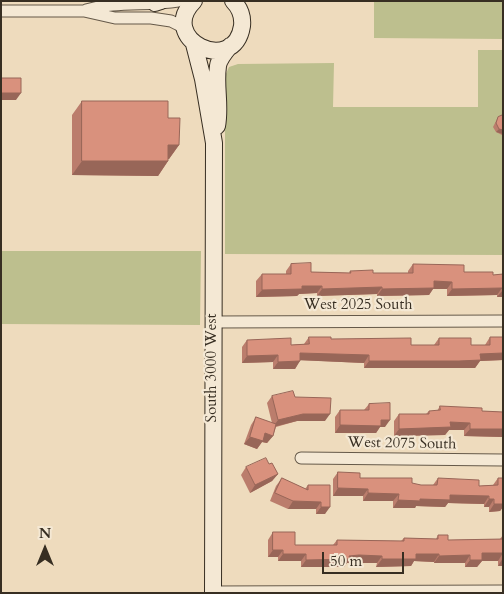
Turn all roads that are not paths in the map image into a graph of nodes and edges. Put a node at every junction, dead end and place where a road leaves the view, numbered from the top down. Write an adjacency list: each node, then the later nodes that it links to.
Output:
1 (178, 1): 3 (street)
2 (194, 1): 7 (street)
3 (158, 2): 6 (street)
4 (235, 2): 9 (street, South 3000 West)
5 (1, 11): 6 (street)
6 (84, 11): 7 (street)
7 (185, 28): 8 (street, South 3000 West)
8 (194, 44): 9 (street); 10 (street, South 3000 West)
9 (230, 46): 10 (street, South 3000 West)
10 (214, 143): 12 (street, South 3000 West)
11 (503, 320): 12 (street, West 2025 South)
12 (213, 322): 16 (street, South 3000 West)
13 (301, 458): 14 (street, West 2075 South)
14 (503, 460)
15 (503, 591): 16 (street)
16 (213, 593)

